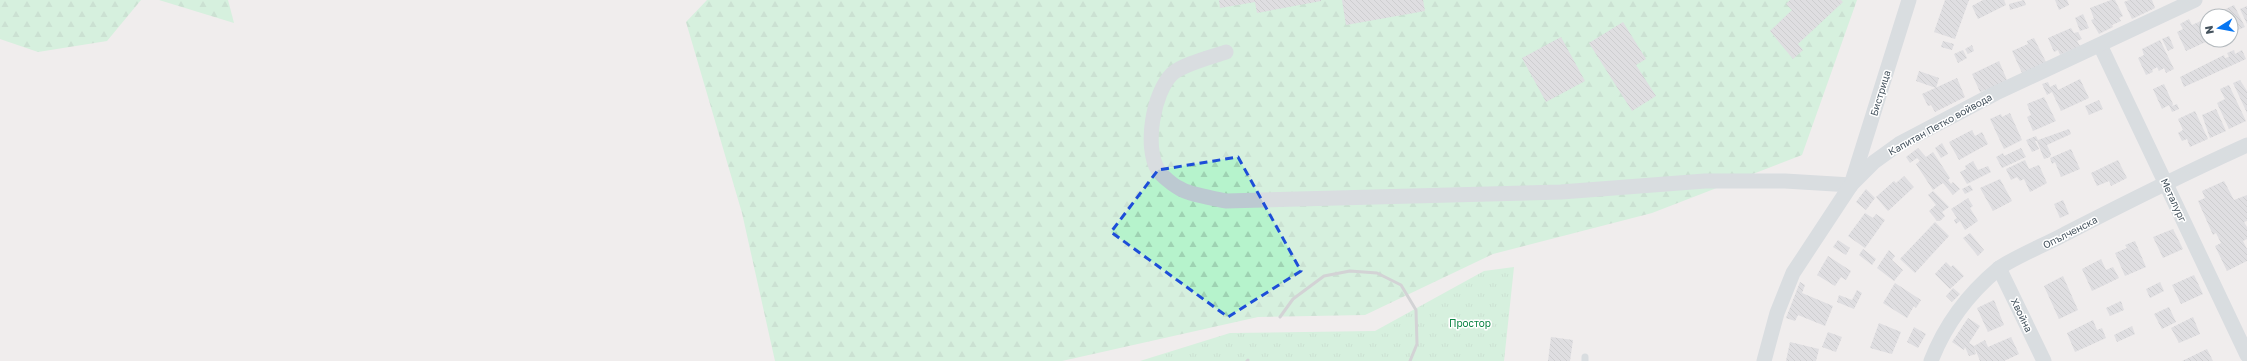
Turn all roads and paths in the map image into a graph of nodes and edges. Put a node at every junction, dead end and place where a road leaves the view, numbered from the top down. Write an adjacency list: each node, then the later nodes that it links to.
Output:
1 (1909, 0): 7 (street, Бистрица)
2 (2195, 0): 3 (street, Капитан Петко войвода)
3 (2100, 46): 6 (street, Металург); 7 (street, Капитан Петко войвода)
4 (1226, 52): 7 (street)
5 (2247, 145): 6 (street, Опълченска)
6 (2166, 182): 8 (street, Опълченска); 9 (street, Металург)
7 (1851, 185): 10 (street, Капитан Петко войвода)
8 (1999, 268): 11 (street, Опълченска); 12 (street, Хвойна)
9 (2247, 355)
10 (1764, 361)
11 (1931, 361)
12 (2044, 361)

